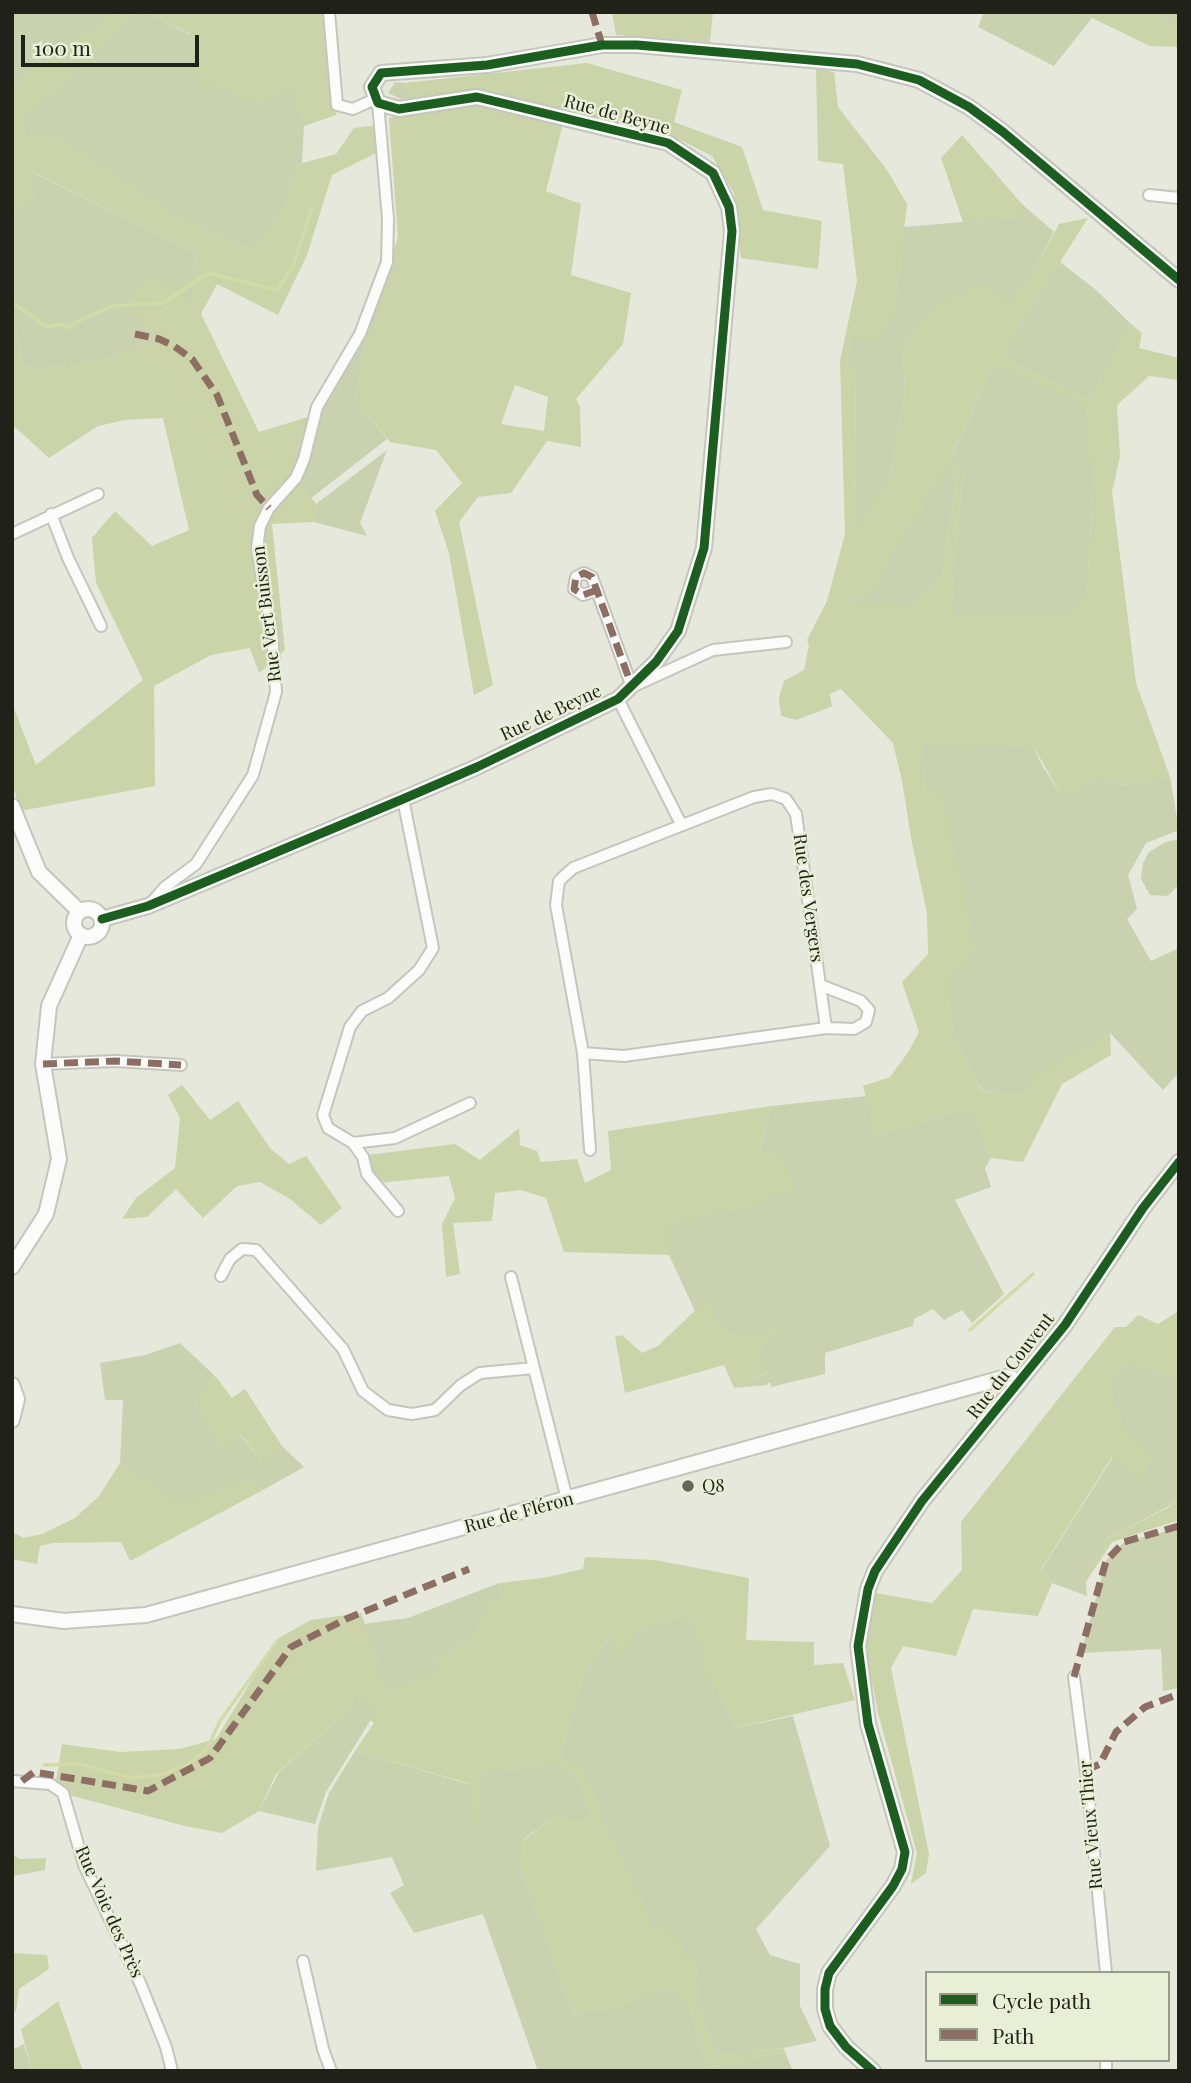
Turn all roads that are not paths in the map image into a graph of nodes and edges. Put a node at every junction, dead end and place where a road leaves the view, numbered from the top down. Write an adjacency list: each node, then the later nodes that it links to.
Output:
1 (330, 12): 2 (street)
2 (377, 101): 5 (street); 12 (street, Rue de Beyne); 17 (street, Rue Vert Buisson)
3 (1149, 195): 4 (street)
4 (1179, 198)
5 (1179, 280)
6 (98, 494): 7 (street)
7 (51, 514): 8 (street); 10 (street)
8 (12, 534)
9 (597, 590): 12 (street)
10 (101, 626)
11 (786, 642): 12 (street)
12 (632, 687): 13 (street, Rue de Beyne)
13 (618, 699): 14 (street, Rue de Beyne); 16 (street)
14 (403, 799): 17 (street, Rue de Beyne); 27 (street)
15 (12, 806): 18 (street)
16 (681, 824): 21 (street, Rue des Vergers); 23 (street, Rue des Vergers)
17 (148, 906): 19 (street, Rue de Beyne)
18 (79, 911): 19 (street); 20 (street)
19 (102, 919): 20 (street)
20 (81, 935): 24 (street)
21 (820, 985): 22 (street, Rue des Vergers); 22 (street, Rue des Vergers)
22 (826, 1028): 23 (street, Rue des Vergers)
23 (583, 1053): 28 (street, Rue des Vergers)
24 (43, 1064): 25 (street); 31 (street)
25 (181, 1065)
26 (470, 1103): 27 (street)
27 (353, 1143): 30 (street)
28 (590, 1150)
29 (1179, 1162): 35 (street, Rue du Couvent)
30 (398, 1211)
31 (12, 1268)
32 (221, 1276): 34 (street)
33 (511, 1277): 34 (street)
34 (534, 1368): 38 (street)
35 (1020, 1381): 38 (street, Rue de Fléron); 46 (street, Rue du Couvent)
36 (12, 1385): 37 (street)
37 (12, 1420)
38 (567, 1499): 39 (street, Rue de Fléron)
39 (12, 1614)
40 (1074, 1677): 43 (street, Rue Vieux Thier)
41 (17, 1781): 44 (street, Rue Voie des Près)
42 (303, 1961): 45 (street)
43 (1106, 1971)
44 (172, 2071)
45 (331, 2071)
46 (873, 2071)

